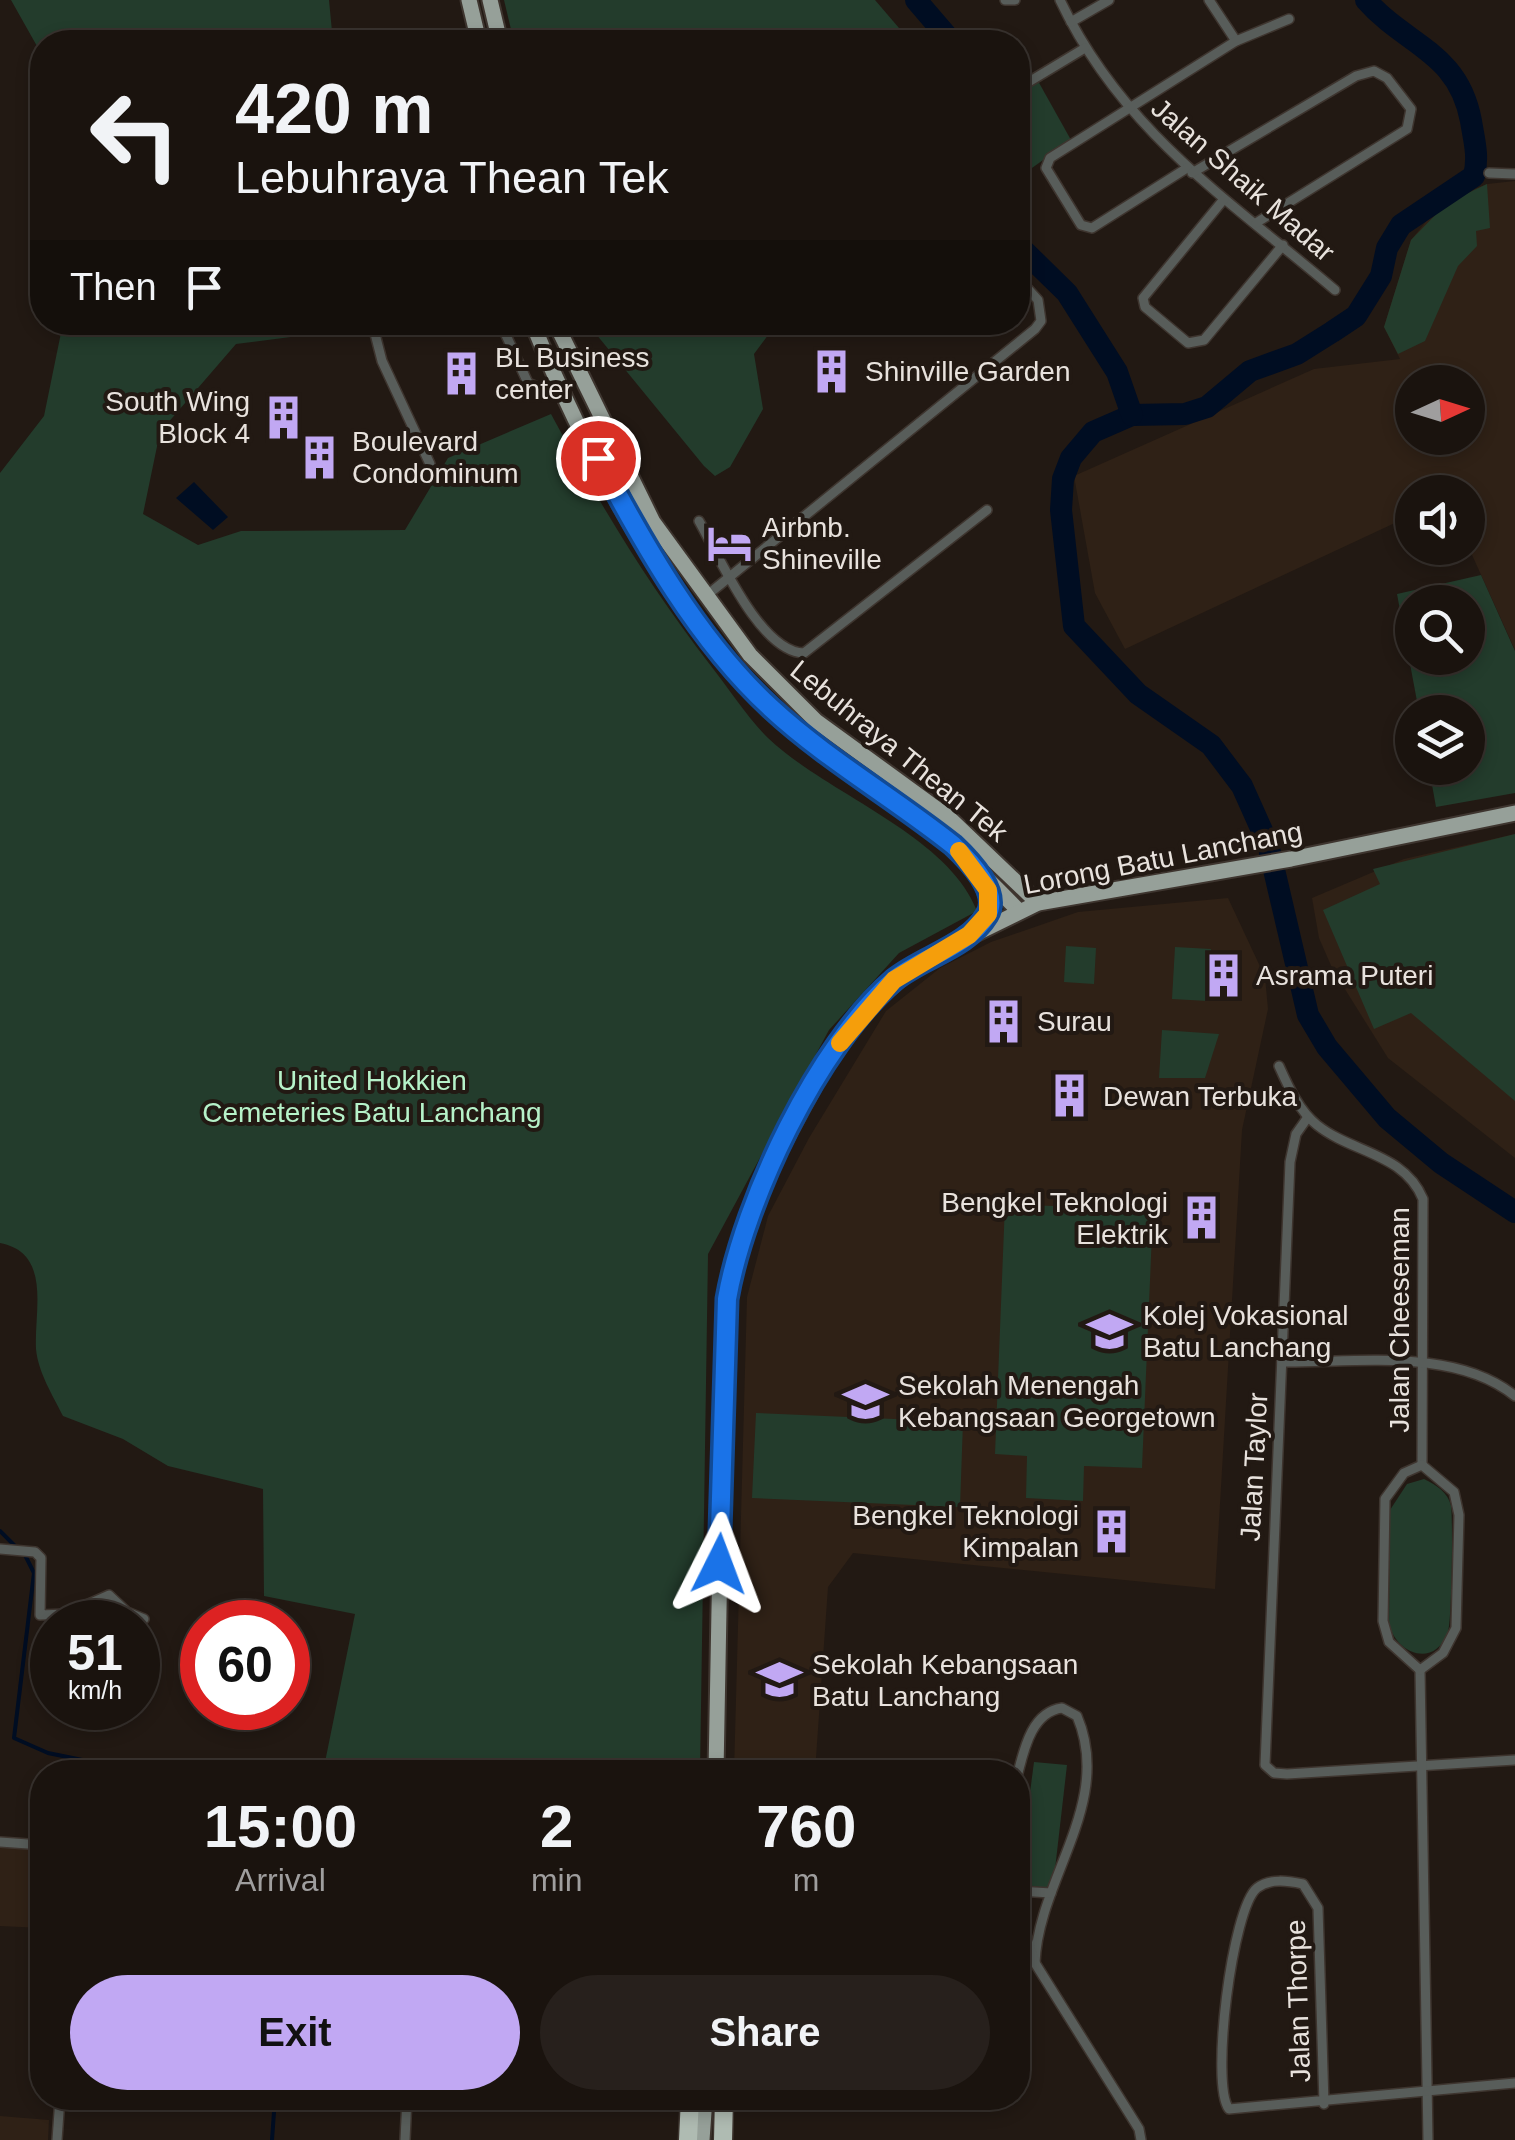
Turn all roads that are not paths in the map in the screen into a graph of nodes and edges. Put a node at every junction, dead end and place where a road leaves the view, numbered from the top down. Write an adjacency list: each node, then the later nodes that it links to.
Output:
1 (469, 0): 10 (main road)
2 (490, 0): 11 (main road)
3 (1004, 0): 4 (street)
4 (1014, 0)
5 (1060, 0): 9 (street, Jalan Shaik Madar)
6 (1109, 0): 9 (street)
7 (1209, 0): 12 (street)
8 (1289, 18): 12 (street)
9 (1071, 22): 13 (street, Jalan Shaik Madar)
10 (476, 30)
11 (497, 30)
12 (1236, 42): 15 (street)
13 (1085, 48): 14 (street); 15 (street, Jalan Shaik Madar)
14 (1030, 81)
15 (1130, 112): 16 (street, Jalan Shaik Madar); 16 (street)
16 (1189, 170): 19 (street, Jalan Shaik Madar); 20 (street)
17 (1489, 173): 18 (street)
18 (1515, 174)
19 (1224, 199): 20 (street, Jalan Shaik Madar); 21 (street)
20 (1256, 223): 21 (street, Jalan Shaik Madar)
21 (1283, 245): 22 (street, Jalan Shaik Madar)
22 (1335, 290)
23 (1030, 294): 24 (street)
24 (1030, 332)
25 (375, 335): 33 (street)
26 (506, 335): 31 (street)
27 (538, 335): 31 (main road, Lebuhraya Thean Tek)
28 (556, 335): 31 (main road)
29 (559, 335): 32 (main road, Lebuhraya Thean Tek)
30 (1027, 335): 36 (street)
31 (557, 381): 32 (main road); 39 (main road, Lebuhraya Thean Tek)
32 (614, 445): 37 (main road, Lebuhraya Thean Tek)
33 (430, 464)
34 (987, 510): 36 (street)
35 (699, 521): 36 (street)
36 (729, 578): 37 (street)
37 (706, 596): 40 (main road, Lebuhraya Thean Tek)
38 (1515, 812): 40 (main road, Lorong Batu Lanchang)
39 (970, 861): 41 (main road, Lebuhraya Thean Tek); 42 (main road)
40 (1038, 903): 41 (main road, Lorong Batu Lanchang)
41 (1019, 911): 42 (main road, Lorong Batu Lanchang)
42 (969, 935): 52 (main road, Lorong Batu Lanchang)
43 (1278, 1066): 44 (street, Jalan Cheeseman)
44 (1308, 1116): 45 (street, Jalan Taylor); 46 (street, Jalan Cheeseman)
45 (1282, 1362): 46 (street); 55 (street, Jalan Taylor)
46 (1421, 1364): 47 (street); 48 (street, Jalan Cheeseman)
47 (1515, 1396)
48 (1422, 1465): 51 (street, Jalan Cheeseman); 51 (street, Jalan Cheeseman)
49 (6, 1549): 50 (street)
50 (41, 1600)
51 (1420, 1670): 55 (street)
52 (716, 1760)
53 (1022, 1760): 59 (street)
54 (1515, 1760): 55 (street)
55 (1419, 1768): 63 (street)
56 (0, 1842): 57 (street)
57 (30, 1845)
58 (1030, 1892): 59 (street)
59 (1050, 1893): 61 (street)
60 (1030, 1953): 61 (street)
61 (1034, 1962): 75 (street)
62 (1515, 2084): 63 (street)
63 (1426, 2094): 64 (street); 76 (street)
64 (1324, 2104): 64 (street, Jalan Thorpe)
65 (59, 2110): 70 (street)
66 (406, 2110): 71 (street)
67 (689, 2110): 72 (highway)
68 (704, 2110): 73 (main road)
69 (724, 2110): 74 (highway)
70 (57, 2140)
71 (405, 2140)
72 (688, 2140)
73 (702, 2140)
74 (723, 2140)
75 (1141, 2140)
76 (1428, 2140)

